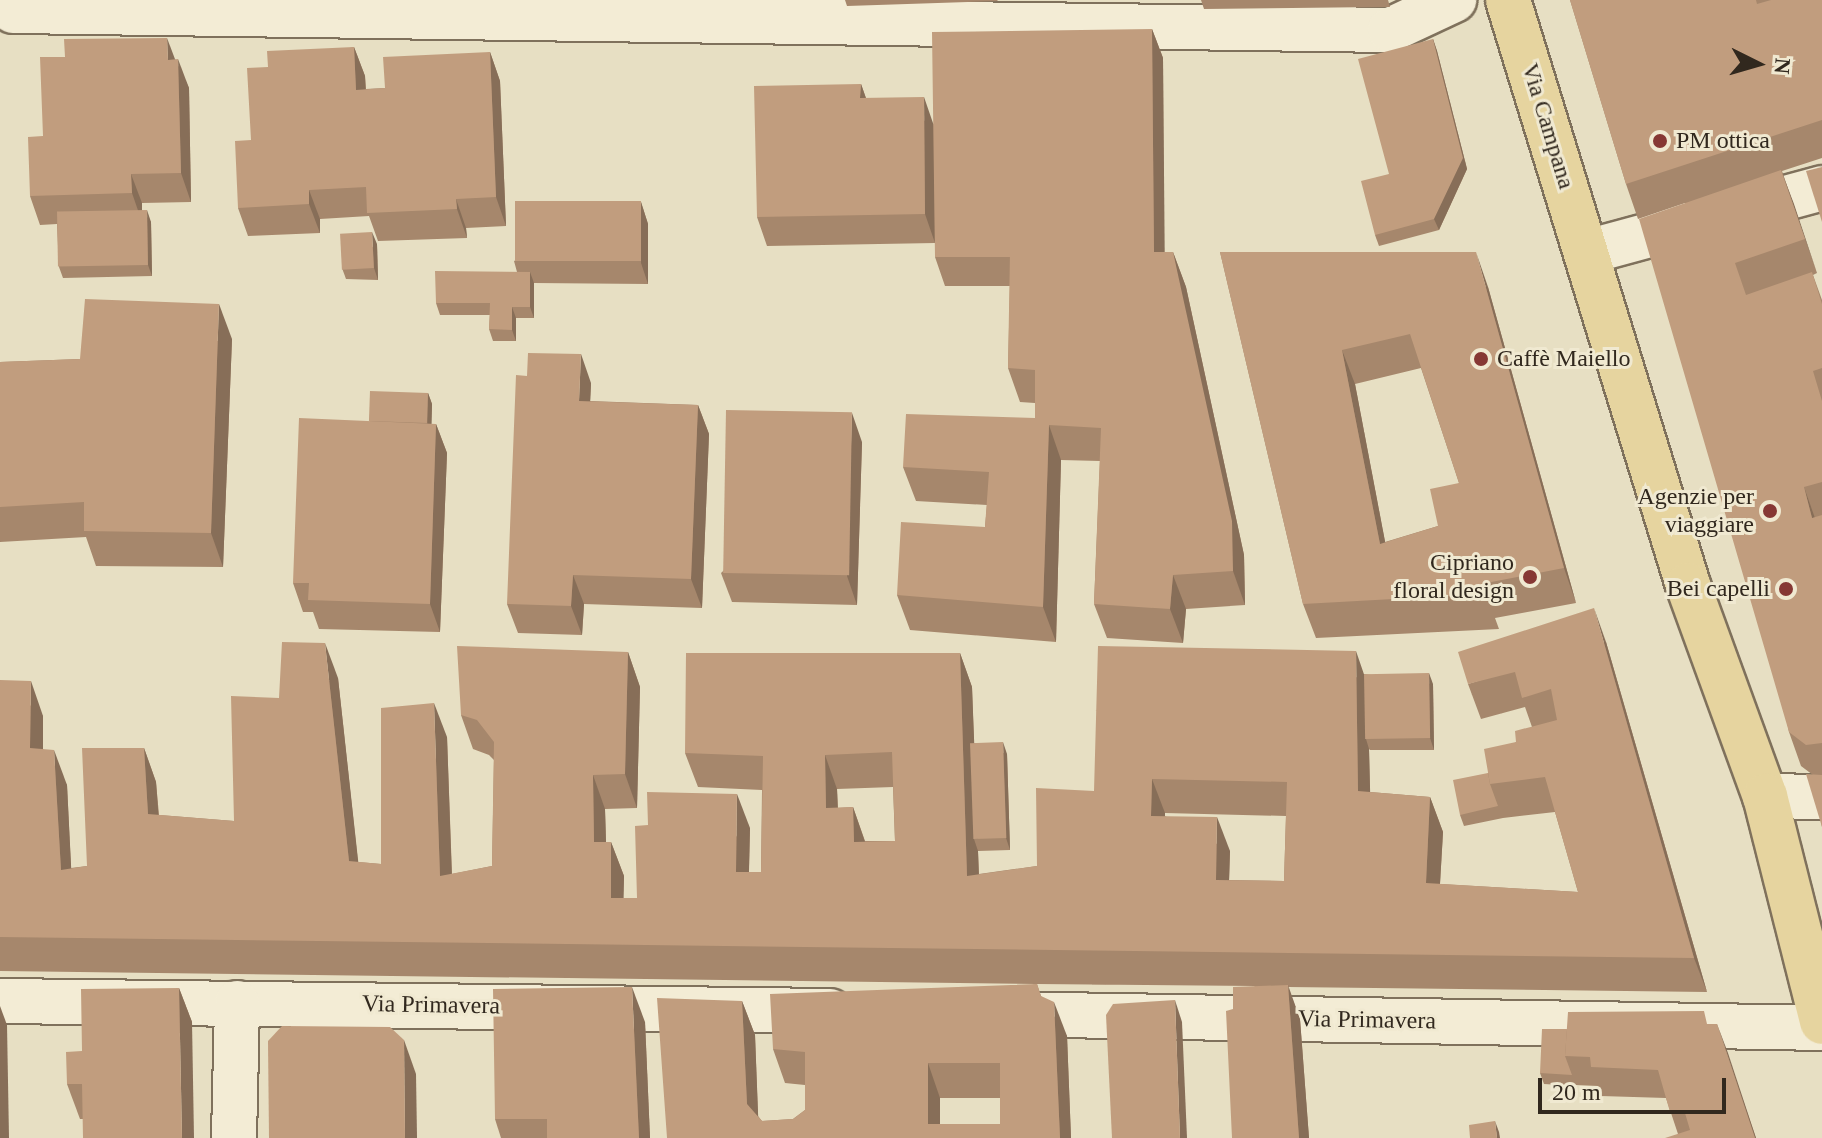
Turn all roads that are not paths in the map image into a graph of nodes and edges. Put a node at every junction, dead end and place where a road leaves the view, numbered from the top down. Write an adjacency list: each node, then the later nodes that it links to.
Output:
1 (1454, 0): 3 (street)
2 (1508, 0): 5 (main road, Via Campana)
3 (13, 11)
4 (1822, 188): 5 (street)
5 (1587, 252): 6 (main road, Via Campana)
6 (1765, 796): 7 (street); 12 (main road, Via Campana)
7 (1822, 797)
8 (0, 1001): 9 (street, Via Primavera)
9 (237, 1003): 10 (street, Via Primavera); 13 (street)
10 (868, 1012)
11 (963, 1013): 12 (street, Via Primavera)
12 (1822, 1025)
13 (234, 1138)

